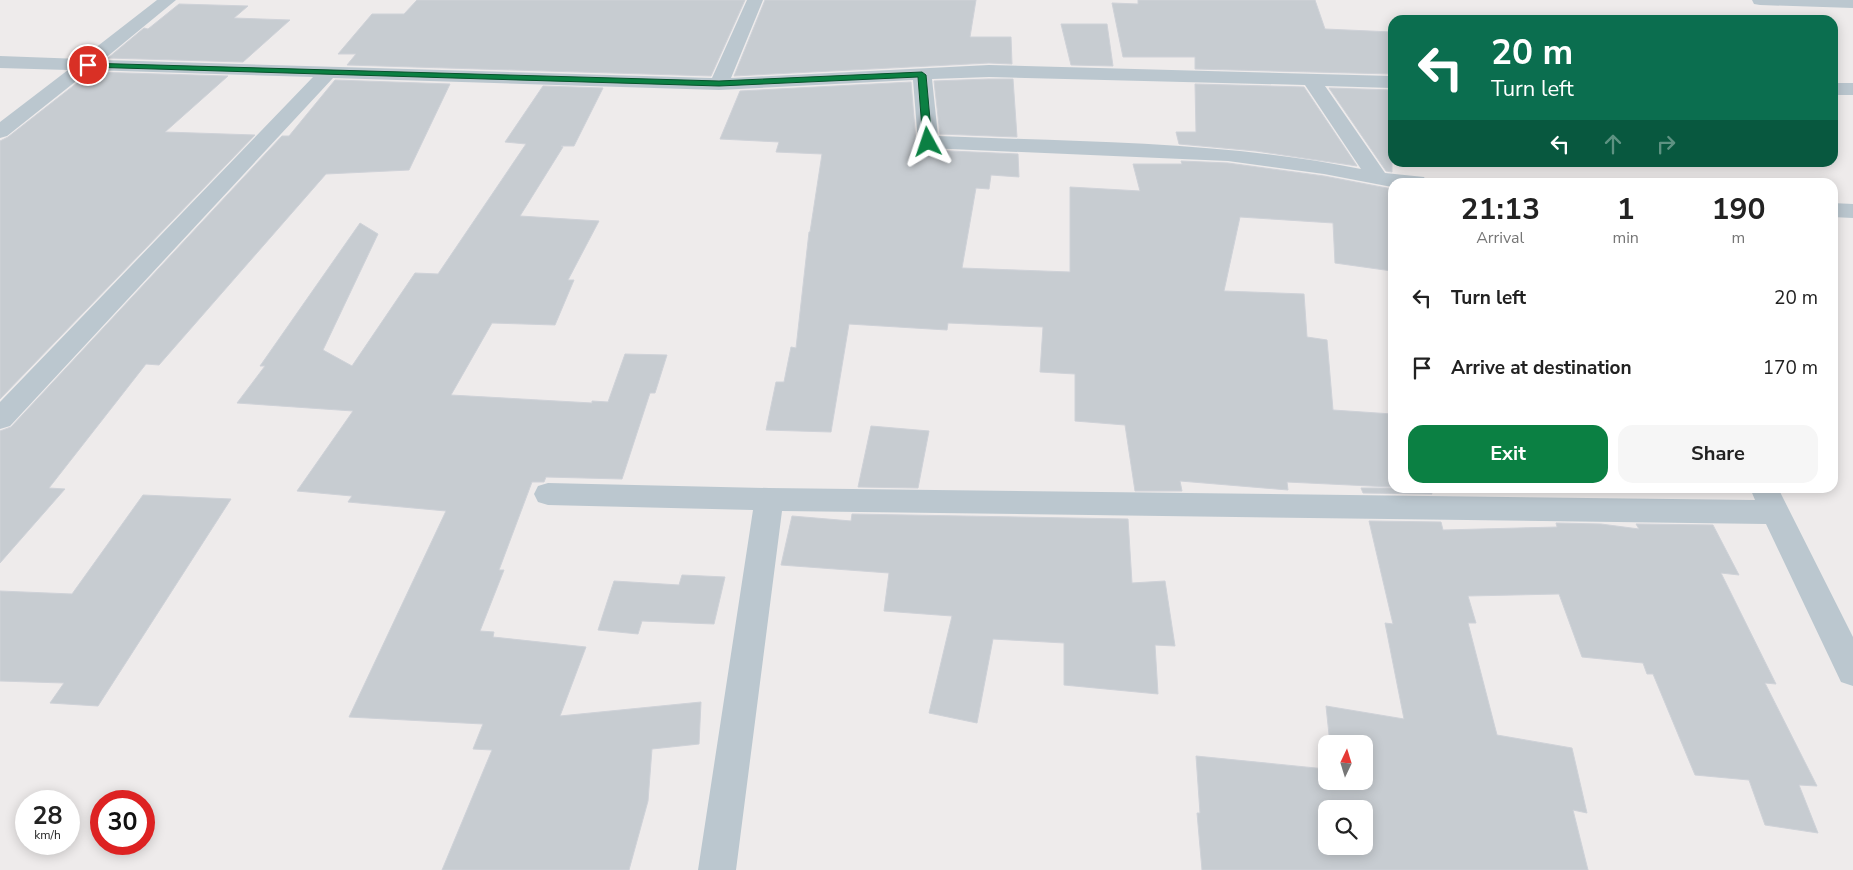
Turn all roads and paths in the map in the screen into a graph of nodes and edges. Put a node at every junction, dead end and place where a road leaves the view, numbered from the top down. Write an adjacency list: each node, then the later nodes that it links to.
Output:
1 (168, 0): 6 (street)
2 (756, 0): 11 (street)
3 (1760, 0): 4 (street)
4 (1853, 3)
5 (0, 62): 6 (street)
6 (88, 65): 7 (street); 14 (street)
7 (329, 71): 11 (street); 19 (street)
8 (922, 75): 9 (street); 11 (street); 15 (street)
9 (1312, 81): 10 (street); 15 (street)
10 (1388, 82)
11 (719, 84)
12 (1838, 89): 13 (street)
13 (1853, 89)
14 (0, 132)
15 (1378, 179): 16 (street)
16 (1388, 180)
17 (1838, 210): 18 (street)
18 (1853, 211)
19 (0, 419)
20 (548, 494): 21 (street)
21 (768, 499): 22 (street); 24 (street)
22 (1770, 500): 23 (street)
23 (1853, 671)
24 (717, 870)

